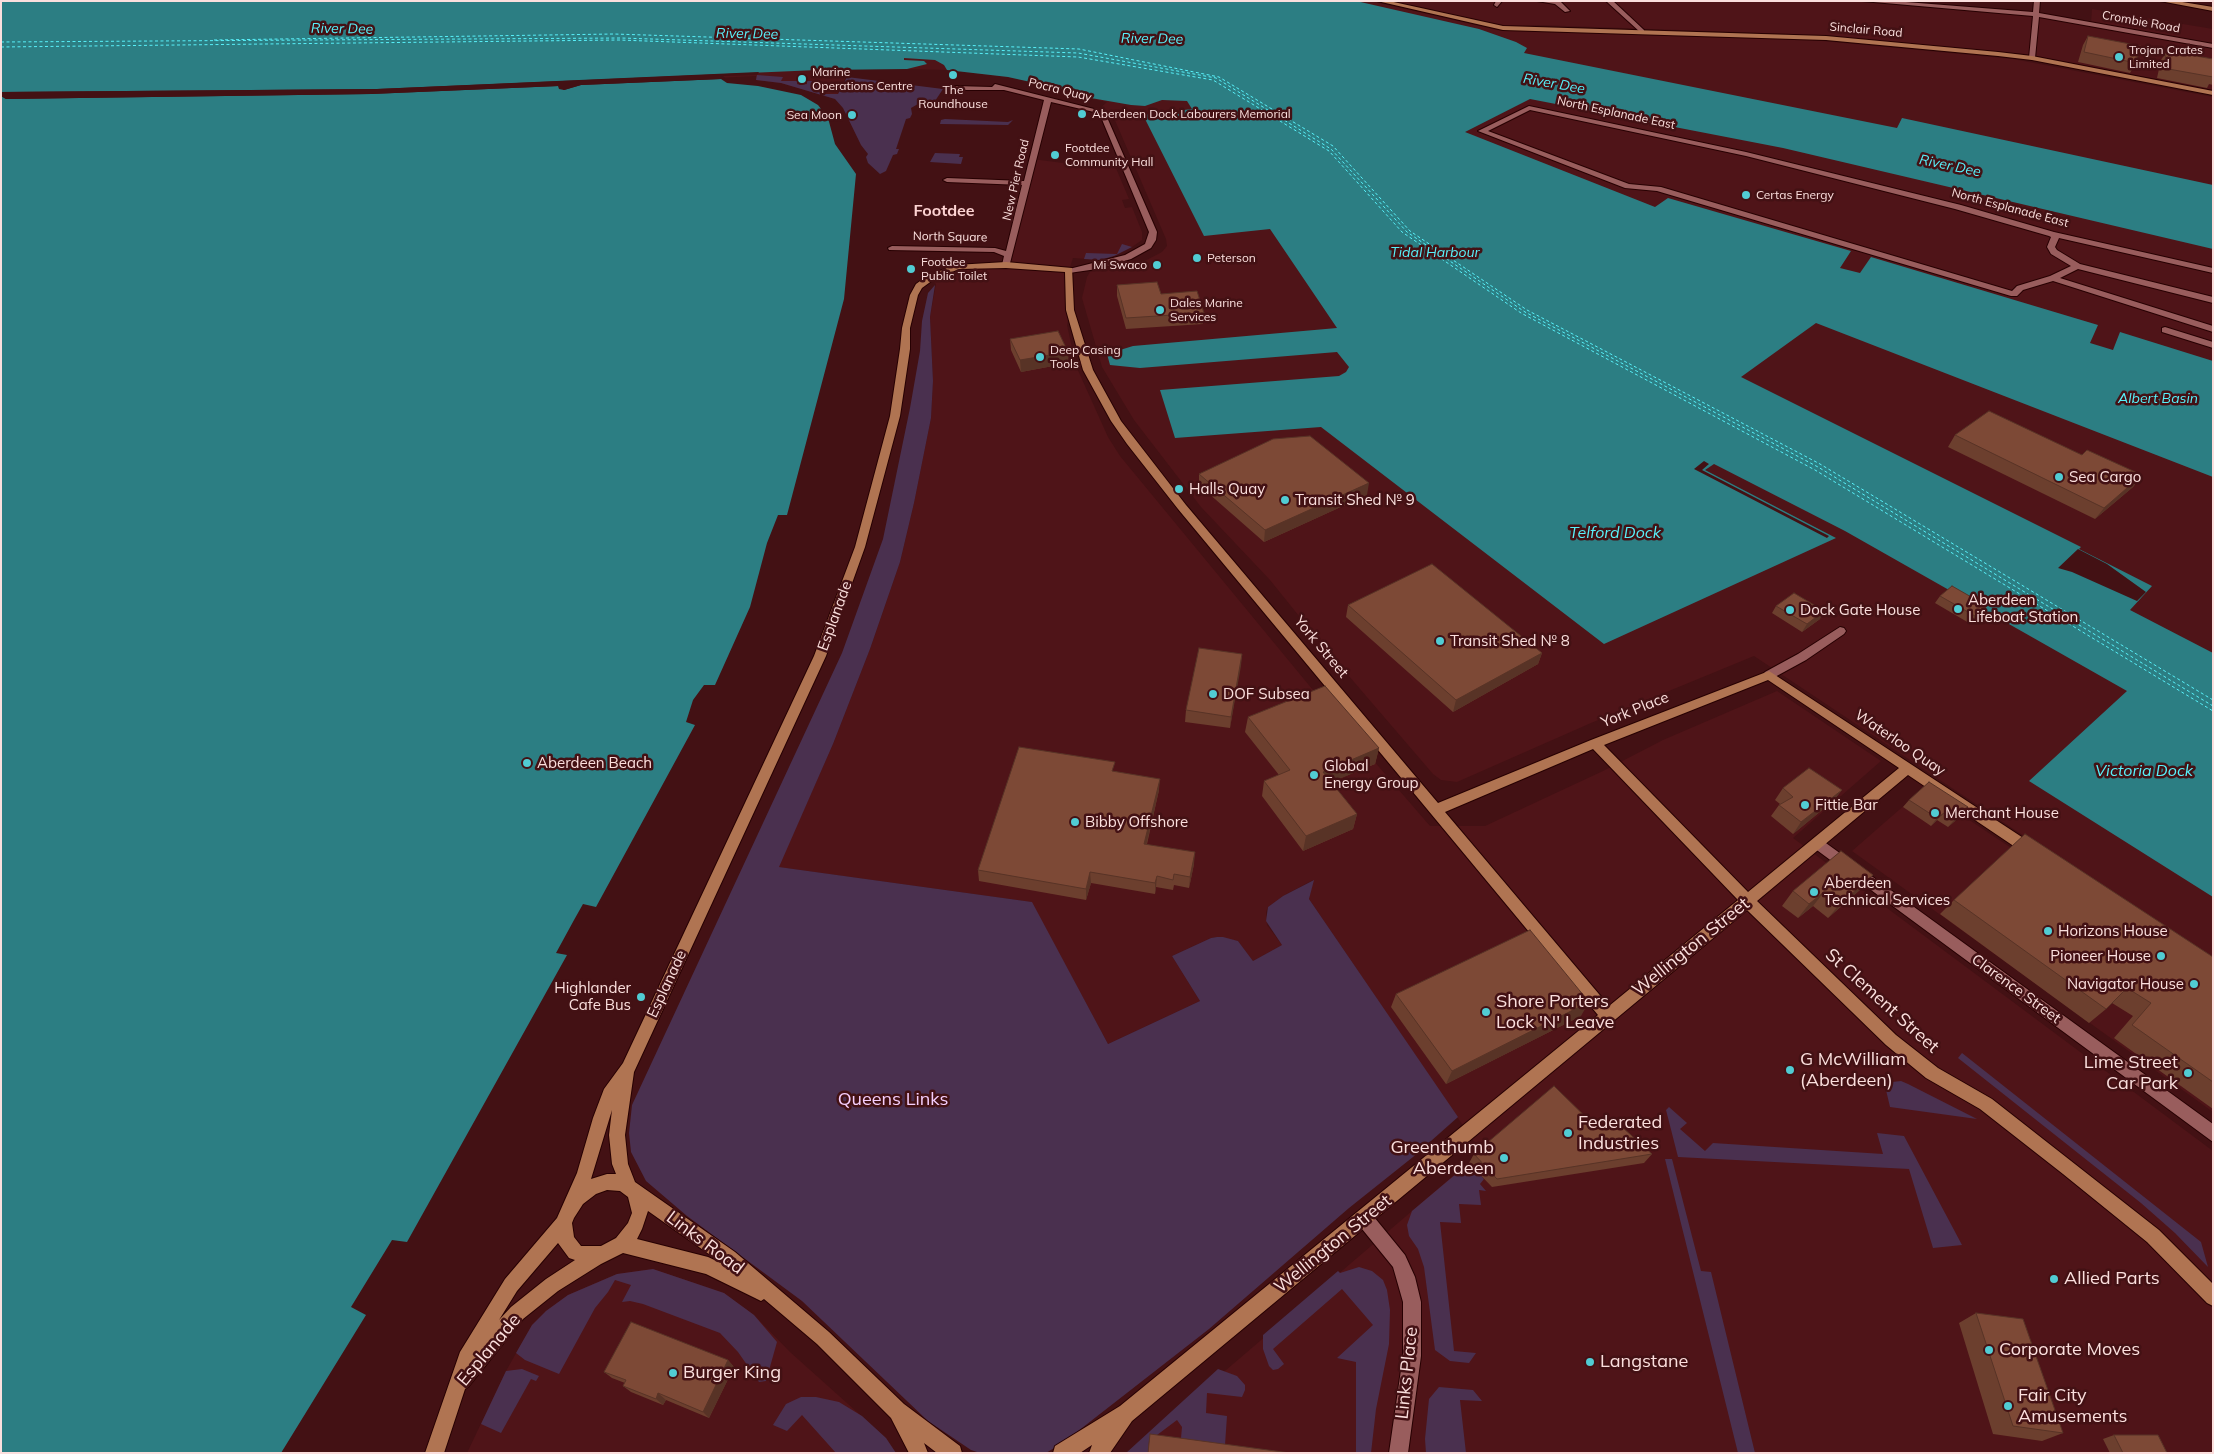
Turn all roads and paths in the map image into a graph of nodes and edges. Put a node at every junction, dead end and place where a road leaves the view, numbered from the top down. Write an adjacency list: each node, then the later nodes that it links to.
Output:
1 (1380, 1): 11 (street, Sinclair Road)
2 (1540, 1): 9 (street)
3 (1609, 1): 11 (street)
4 (1865, 1): 7 (street, Crombie Road)
5 (2037, 1): 10 (street)
6 (2163, 1): 8 (street)
7 (1880, 2): 10 (street, Crombie Road)
8 (2213, 9)
9 (1566, 11)
10 (2036, 14): 12 (street, Crombie Road); 13 (street)
11 (1642, 31): 13 (street, Sinclair Road)
12 (2213, 46)
13 (2032, 58): 17 (street, Sinclair Road)
14 (995, 86): 16 (street, Pocra Quay)
15 (955, 88): 16 (street)
16 (1006, 89): 18 (street, Pocra Quay)
17 (2213, 93)
18 (1048, 99): 20 (street, New Pier Road); 25 (street, Pocra Quay)
19 (947, 180): 20 (street)
20 (1027, 183): 23 (street, New Pier Road)
21 (2052, 234): 24 (street); 26 (street, North Esplanade East); 27 (street, North Esplanade East)
22 (892, 248): 23 (street, North Square)
23 (1007, 260): 25 (street, Esplanade); 41 (street, Esplanade)
24 (2077, 266): 27 (street); 28 (street)
25 (1069, 270): 36 (street, York Street)
26 (2213, 272)
27 (2053, 278): 29 (street)
28 (2213, 300)
29 (2213, 329)
30 (2165, 330): 31 (street)
31 (2213, 345)
32 (1840, 631): 33 (street, York Place)
33 (1769, 675): 34 (street, York Place); 35 (street, Waterloo Quay)
34 (1595, 743): 36 (street, York Place); 39 (street, St Clement Street)
35 (1908, 768): 37 (street, Wellington Street); 38 (street, Waterloo Quay)
36 (1436, 810): 40 (street, York Street)
37 (1819, 844): 39 (street, Wellington Street); 42 (street, Clarence Street)
38 (2040, 856)
39 (1747, 901): 40 (street, Wellington Street); 49 (street, St Clement Street)
40 (1608, 1016): 45 (street, Wellington Street)
41 (628, 1068): 43 (street, Esplanade); 44 (street, Esplanade)
42 (2213, 1134)
43 (631, 1189): 44 (street); 47 (street); 50 (street, Links Road)
44 (571, 1205): 46 (street)
45 (1364, 1218): 53 (street, Wellington Street); 59 (street, Links Place)
46 (564, 1223): 48 (street); 51 (street, Esplanade)
47 (622, 1244): 48 (street); 50 (street, Links Road)
48 (597, 1256): 51 (street, Esplanade)
49 (2213, 1297)
50 (775, 1299): 52 (street, Links Road)
51 (454, 1391): 54 (street, Esplanade)
52 (897, 1411): 55 (street, Links Road); 56 (street, Links Road)
53 (1127, 1413): 57 (street, Wellington Street); 58 (street, Wellington Street)
54 (434, 1453)
55 (919, 1453)
56 (953, 1453)
57 (1062, 1453)
58 (1098, 1453)
59 (1398, 1453)

